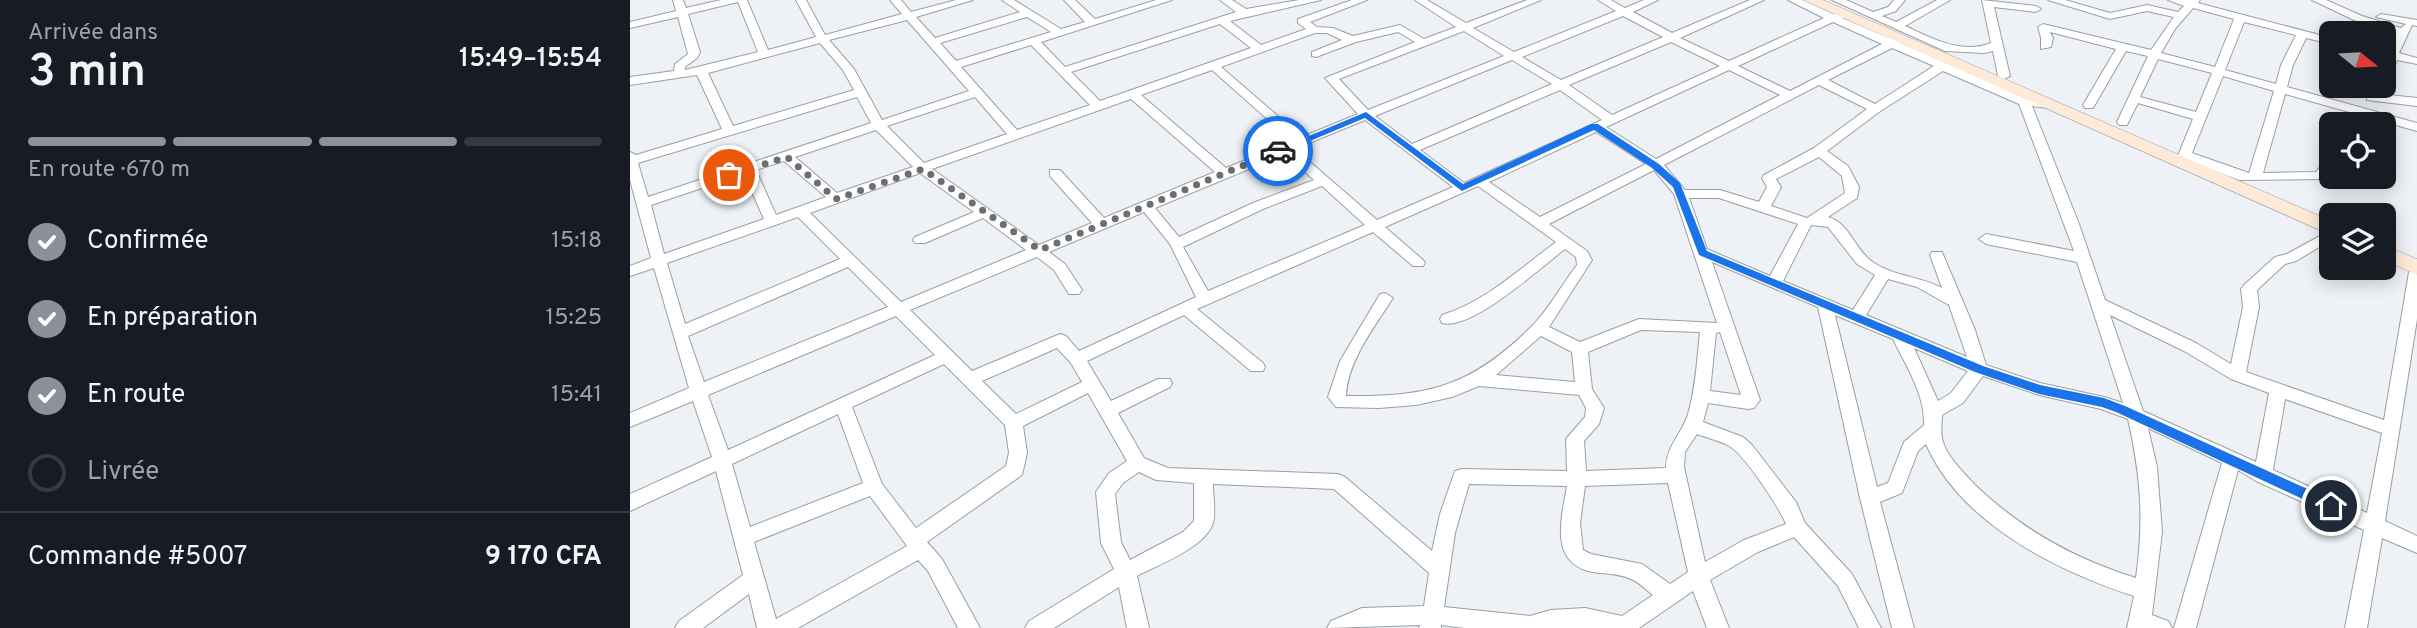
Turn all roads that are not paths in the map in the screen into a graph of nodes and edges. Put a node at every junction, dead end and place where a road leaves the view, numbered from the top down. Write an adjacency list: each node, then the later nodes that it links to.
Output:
1 (678, 0): 32 (street)
2 (734, 0): 32 (street)
3 (742, 0): 66 (street)
4 (801, 0): 55 (street)
5 (895, 0): 38 (street)
6 (968, 0): 38 (street)
7 (1007, 0): 36 (street)
8 (1069, 0): 42 (street)
9 (1129, 0): 30 (street)
10 (1167, 0): 30 (street)
11 (1225, 0): 34 (street)
12 (1316, 0): 34 (street)
13 (1328, 0): 26 (street)
14 (1420, 0): 45 (street)
15 (1536, 0): 45 (street)
16 (1603, 0): 33 (street)
17 (1653, 0): 33 (street)
18 (1759, 0): 52 (street)
19 (1793, 0): 31 (street)
20 (1811, 0): 31 (street)
21 (1900, 0): 37 (street)
22 (1945, 0): 51 (street)
23 (2053, 0): 39 (street)
24 (2173, 0): 28 (street)
25 (2316, 0): 35 (street)
26 (1360, 1): 47 (street)
27 (1988, 2): 29 (street); 60 (street)
28 (2192, 2): 39 (street); 40 (street)
29 (2035, 4): 46 (street)
30 (1139, 9): 42 (street)
31 (1837, 11): 37 (street); 51 (street); 73 (street)
32 (683, 12): 44 (street); 77 (street)
33 (1625, 12): 52 (street); 67 (street)
34 (1244, 13): 41 (street)
35 (2347, 13): 43 (street); 48 (street)
36 (1026, 14): 49 (street); 57 (street)
37 (1873, 15): 51 (street)
38 (909, 16): 55 (street); 57 (street)
39 (2179, 16): 65 (street)
40 (2240, 18): 50 (street); 76 (street)
41 (1222, 20): 63 (street); 75 (street)
42 (1093, 23): 49 (street)
43 (2417, 23): 48 (street)
44 (630, 25)
45 (1465, 27): 59 (street); 67 (street)
46 (2043, 27): 61 (street); 62 (street)
47 (1314, 30): 56 (street); 63 (street)
48 (2402, 32): 54 (street)
49 (1060, 33): 58 (street)
50 (2302, 34): 53 (street); 82 (street)
51 (1895, 36): 60 (street); 70 (street); 79 (street)
52 (1672, 38): 73 (street); 81 (street)
53 (2319, 38)
54 (2396, 39)
55 (823, 40): 66 (street); 83 (street)
56 (1352, 40): 59 (street); 64 (street)
57 (932, 42): 71 (street)
58 (1034, 42): 71 (street); 75 (street)
59 (1422, 42): 98 (street)
60 (1997, 45): 78 (street)
61 (2045, 47)
62 (2123, 47): 65 (street); 94 (street)
63 (1260, 50): 72 (street)
64 (1316, 54)
65 (2152, 54): 76 (street); 88 (street)
66 (765, 56): 74 (street)
67 (1513, 56): 81 (street); 98 (street)
68 (2396, 56): 69 (street)
69 (2417, 61)
70 (1945, 64): 91 (street); 93 (street); 96 (street)
71 (953, 66): 84 (street)
72 (1214, 66): 85 (street); 107 (street)
73 (1730, 66): 87 (street); 100 (street)
74 (701, 71): 77 (street); 105 (street)
75 (1064, 71): 95 (street)
76 (2219, 72): 82 (street); 99 (street)
77 (680, 74): 80 (street)
78 (2004, 76)
79 (1819, 80): 87 (street); 96 (street)
80 (630, 81)
81 (1561, 85): 100 (street); 109 (street)
82 (2280, 89): 97 (street); 119 (street)
83 (860, 92): 102 (street); 105 (street)
84 (975, 93): 102 (street); 106 (street)
85 (1134, 94): 95 (street); 118 (street)
86 (2396, 94): 92 (street)
87 (1789, 95): 114 (street)
88 (2132, 98): 99 (street); 101 (street)
89 (2370, 98): 97 (street)
90 (2378, 98): 92 (street)
91 (2024, 102): 93 (street); 145 (street)
92 (2415, 103)
93 (2048, 104): 113 (street)
94 (2089, 105)
95 (1099, 107): 106 (street)
96 (1875, 109): 110 (street)
97 (2361, 111): 104 (street)
98 (1366, 114): 107 (street); 109 (street)
99 (2201, 117): 113 (street)
100 (1611, 120): 103 (street)
101 (2123, 122)
102 (879, 126): 111 (street); 115 (street)
103 (1595, 126): 114 (street); 122 (street)
104 (2417, 127)
105 (730, 132): 112 (street)
106 (1015, 135): 115 (street)
107 (1301, 142): 108 (street)
108 (1286, 148): 118 (street); 121 (street)
109 (1411, 149): 123 (street)
110 (1819, 151): 128 (street); 131 (street)
111 (787, 157): 116 (street); 125 (street)
112 (631, 159): 126 (street)
113 (2183, 159): 119 (street); 133 (street)
114 (1656, 166): 124 (street); 134 (street)
115 (923, 169): 125 (street); 130 (street)
116 (749, 170): 126 (street); 132 (street)
117 (1055, 173): 135 (street)
118 (1224, 173): 127 (street)
119 (2255, 176): 120 (street)
120 (2319, 176)
121 (1323, 181): 136 (street); 141 (street)
122 (1479, 181): 123 (street); 134 (street)
123 (1462, 188): 136 (street)
124 (1681, 194): 128 (street); 143 (street)
125 (836, 199): 129 (street)
126 (643, 203): 147 (street)
127 (1146, 206): 135 (street); 141 (street)
128 (1763, 207): 131 (street)
129 (800, 211): 132 (street); 148 (street)
130 (985, 212): 138 (street); 142 (street)
131 (1810, 220): 152 (street); 153 (street)
132 (772, 221): 147 (street)
133 (2319, 223)
134 (1538, 224): 140 (street)
135 (1101, 225): 142 (street)
136 (1374, 226): 149 (street); 156 (street)
137 (1986, 239): 145 (street)
138 (920, 240)
139 (2319, 241): 174 (street)
140 (1564, 243): 163 (street); 165 (street)
141 (1177, 244): 156 (street)
142 (1040, 250): 154 (street); 161 (street)
143 (1703, 253): 153 (street); 164 (street)
144 (1937, 255): 157 (street)
145 (2083, 258): 158 (street)
146 (2396, 259): 150 (street)
147 (659, 261): 151 (street); 166 (street)
148 (850, 261): 161 (street); 166 (street)
149 (1418, 263)
150 (2417, 270): 168 (street)
151 (630, 271)
152 (1884, 273): 157 (street); 162 (street)
153 (1774, 284): 159 (street)
154 (1074, 290)
155 (1385, 298): 176 (street)
156 (1205, 299): 160 (street)
157 (1956, 302): 173 (street)
158 (2097, 302): 174 (street); 185 (street)
159 (1825, 305): 162 (street); 199 (street)
160 (1186, 308): 171 (street); 172 (street)
161 (898, 309): 170 (street); 181 (street)
162 (1856, 318): 167 (street)
163 (1448, 319)
164 (1716, 328): 169 (street); 182 (street); 182 (street)
165 (1539, 329): 169 (street); 176 (street)
166 (679, 333): 181 (street)
167 (1900, 336): 173 (street); 187 (street)
168 (2411, 341): 190 (street)
169 (1580, 349): 179 (street)
170 (945, 357): 175 (street); 183 (street)
171 (1077, 359): 175 (street); 178 (street)
172 (1257, 367)
173 (1979, 369): 185 (street); 187 (street)
174 (2237, 375): 180 (street)
175 (968, 380): 188 (street)
176 (1476, 380): 179 (street)
177 (1164, 383): 184 (street)
178 (1092, 384): 184 (street); 188 (street)
179 (1584, 389): 197 (street)
180 (2277, 389): 190 (street); 196 (street)
181 (697, 392): 186 (street); 191 (street)
182 (1701, 396): 189 (street)
183 (842, 403): 191 (street); 198 (street)
184 (1108, 410): 193 (street)
185 (2136, 415): 192 (street); 210 (street)
186 (630, 420)
187 (1932, 420): 199 (street); 210 (street)
188 (1014, 423): 204 (street)
189 (1694, 426): 194 (street); 202 (street)
190 (2390, 429): 201 (street)
191 (722, 460): 200 (street); 203 (street)
192 (2231, 462): 196 (street); 225 (street)
193 (1138, 463): 195 (street); 207 (street)
194 (1676, 475): 197 (street); 208 (street)
195 (1203, 476): 206 (street); 207 (street)
196 (2263, 476): 201 (street)
197 (1577, 479): 206 (street); 211 (street)
198 (874, 487): 203 (street); 204 (street)
199 (1869, 498): 224 (street)
200 (630, 503)
201 (2376, 527): 205 (street); 226 (street)
202 (1798, 528): 208 (street); 223 (street)
203 (744, 538): 209 (street)
204 (918, 544): 217 (street); 218 (street)
205 (2417, 545)
206 (1438, 568): 212 (street)
207 (1126, 572): 219 (street); 220 (street)
208 (1699, 576): 211 (street); 222 (street)
209 (755, 578): 215 (street); 216 (street)
210 (2144, 590): 213 (street)
211 (1670, 595): 214 (street)
212 (1432, 622): 214 (street); 221 (street)
213 (2147, 625)
214 (1623, 627)
215 (686, 628)
216 (768, 628)
217 (779, 628)
218 (969, 628)
219 (1036, 628)
220 (1138, 628)
221 (1338, 628)
222 (1718, 628)
223 (1870, 628)
224 (1903, 628)
225 (2185, 628)
226 (2356, 628)

